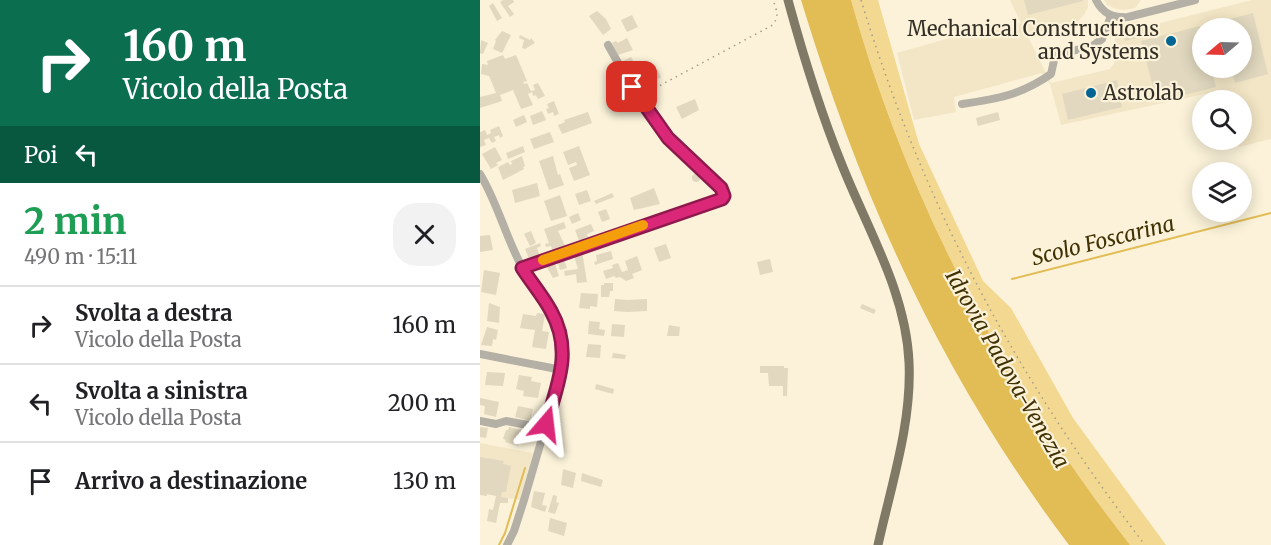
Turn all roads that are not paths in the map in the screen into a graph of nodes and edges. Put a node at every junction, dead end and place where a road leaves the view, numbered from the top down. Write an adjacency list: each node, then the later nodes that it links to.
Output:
1 (788, 0): 14 (main road)
2 (1096, 0): 4 (street)
3 (1195, 0): 4 (street)
4 (1111, 16): 6 (street)
5 (608, 45): 8 (street)
6 (962, 104)
7 (480, 174): 8 (street)
8 (522, 268): 10 (street)
9 (480, 354): 10 (street)
10 (562, 370): 12 (street)
11 (480, 421): 12 (street)
12 (545, 428): 13 (street)
13 (507, 545)
14 (878, 545)

